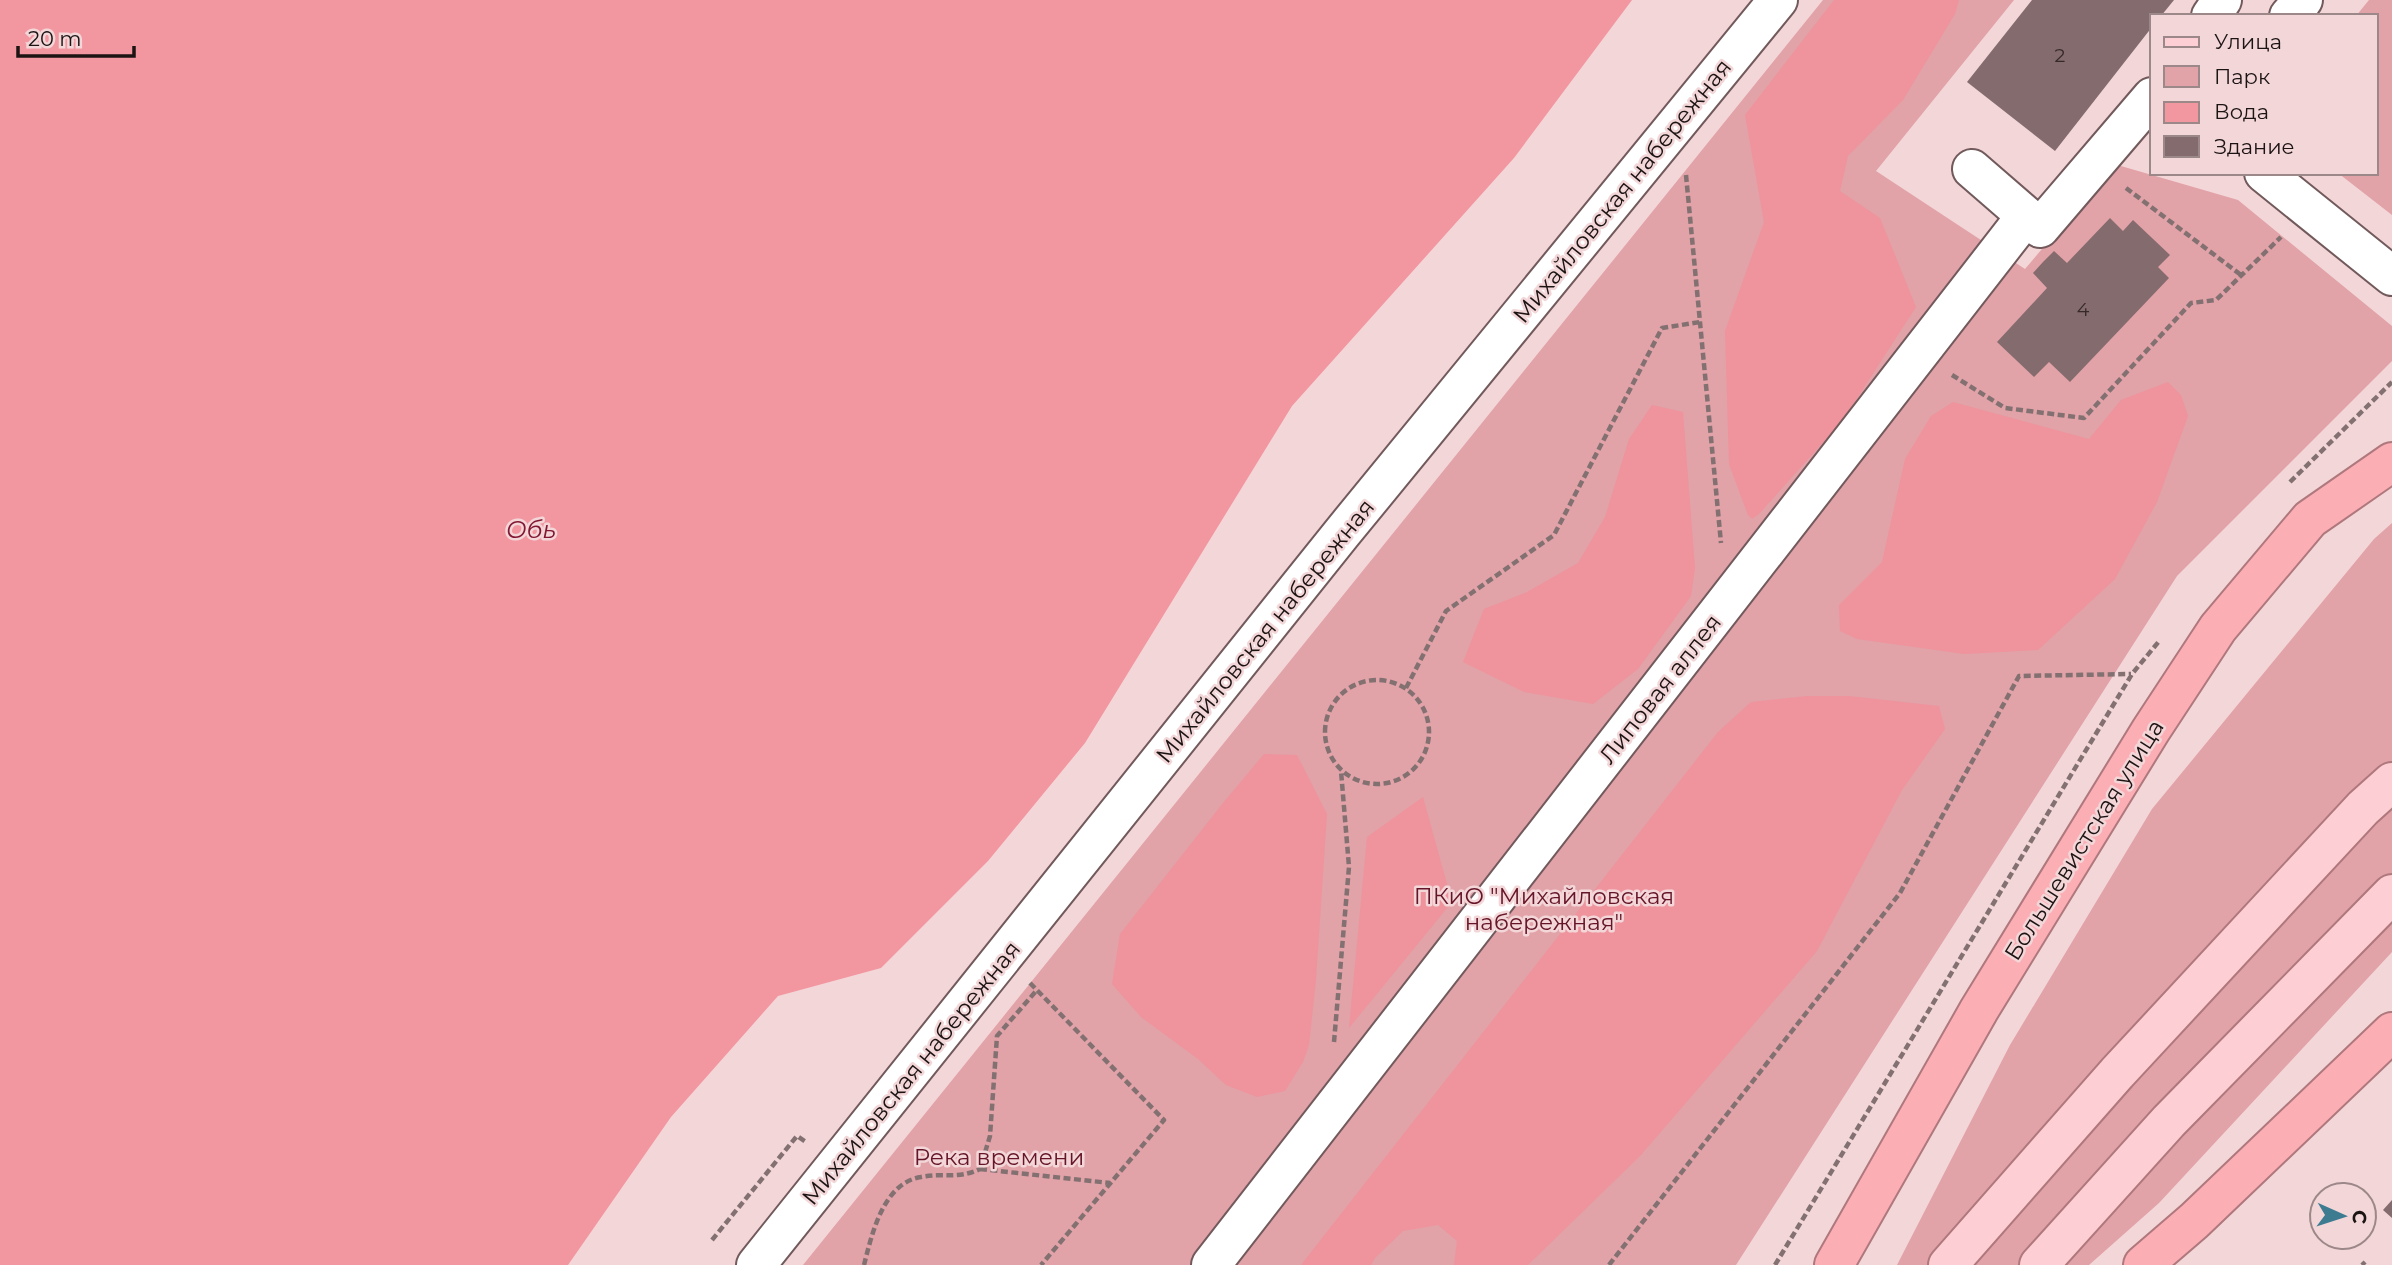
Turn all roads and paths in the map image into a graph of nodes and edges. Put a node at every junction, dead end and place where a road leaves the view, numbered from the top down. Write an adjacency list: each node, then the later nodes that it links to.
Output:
1 (1778, 0): 22 (street, Михайловская набережная)
2 (2303, 0): 3 (street)
3 (2291, 14)
4 (2150, 99): 5 (street)
5 (2095, 164): 10 (street); 11 (path)
6 (1685, 168): 13 (path)
7 (1972, 169): 10 (street)
8 (2266, 175): 9 (street)
9 (2309, 209): 11 (path); 12 (street)
10 (2026, 216): 14 (street, Липовая аллея)
11 (2241, 275): 14 (path)
12 (2392, 276)
13 (1700, 322): 16 (path); 18 (path)
14 (1920, 354): 33 (street, Липовая аллея)
15 (2392, 462): 35 (highway, Большевистская улица)
16 (1721, 544)
17 (2132, 674): 34 (path)
18 (1406, 688): 19 (path); 19 (path)
19 (1341, 771): 25 (path)
20 (2392, 782): 36 (main road)
21 (2392, 894): 37 (main road)
22 (1005, 957): 23 (path); 30 (street, Михайловская набережная)
23 (1037, 990): 27 (path); 28 (path)
24 (2392, 1032): 38 (highway)
25 (1332, 1054)
26 (797, 1136): 29 (path)
27 (980, 1168): 28 (path); 31 (path)
28 (1110, 1183): 32 (path)
29 (712, 1240)
30 (756, 1265)
31 (864, 1265)
32 (1041, 1265)
33 (1211, 1265)
34 (1609, 1265)
35 (1834, 1265)
36 (1948, 1265)
37 (2039, 1265)
38 (2143, 1265)

